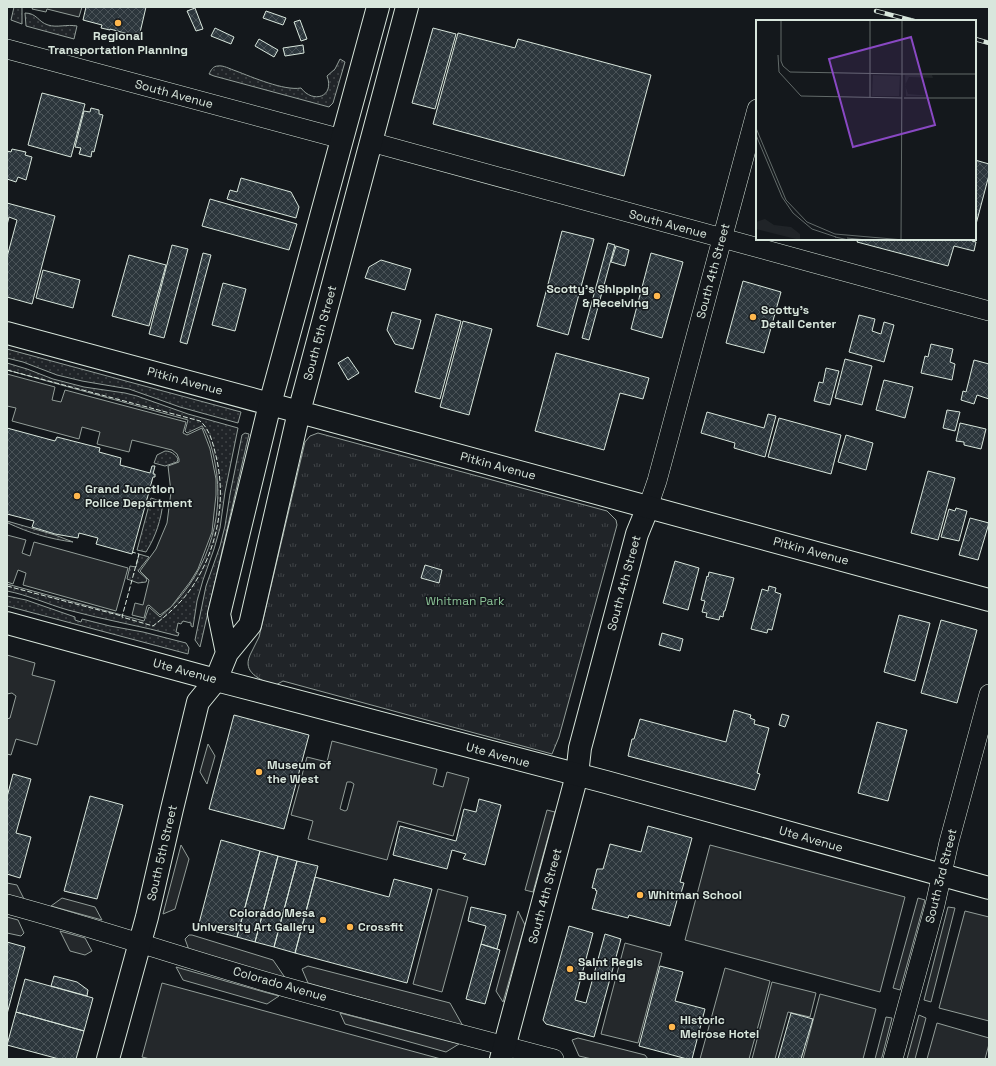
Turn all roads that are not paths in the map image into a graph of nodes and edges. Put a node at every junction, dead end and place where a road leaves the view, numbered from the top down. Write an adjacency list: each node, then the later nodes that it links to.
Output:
1 (378, 7): 5 (main road)
2 (407, 7): 6 (main road, South 5th Street)
3 (7, 49): 5 (street, South Avenue)
4 (756, 113): 7 (street, South 4th Street)
5 (342, 139): 8 (main road); 11 (main road)
6 (371, 142): 7 (street, South Avenue); 8 (main road, South 5th Street)
7 (722, 238): 9 (street, South Avenue); 13 (street, South 4th Street)
8 (339, 262): 12 (main road, South 5th Street)
9 (989, 311)
10 (7, 333): 11 (main road, Pitkin Avenue)
11 (270, 404): 12 (main road, Pitkin Avenue); 16 (main road)
12 (299, 412): 13 (main road, Pitkin Avenue); 16 (main road, South 5th Street)
13 (648, 506): 14 (main road, Pitkin Avenue); 19 (main road, South 4th Street)
14 (989, 600)
15 (7, 623): 17 (main road, Ute Avenue)
16 (227, 653): 17 (main road, South 5th Street)
17 (216, 680): 19 (main road, Ute Avenue); 23 (main road, South 5th Street)
18 (989, 694): 20 (street, South 3rd Street)
19 (577, 775): 20 (main road, Ute Avenue); 24 (main road, South 4th Street)
20 (942, 876): 21 (main road, Ute Avenue); 27 (street, South 3rd Street)
21 (989, 888)
22 (7, 904): 23 (street, Colorado Avenue)
23 (139, 943): 24 (street, Colorado Avenue); 25 (main road, South 5th Street)
24 (503, 1052): 26 (street, Colorado Avenue)
25 (108, 1059)
26 (554, 1059)
27 (893, 1059)

